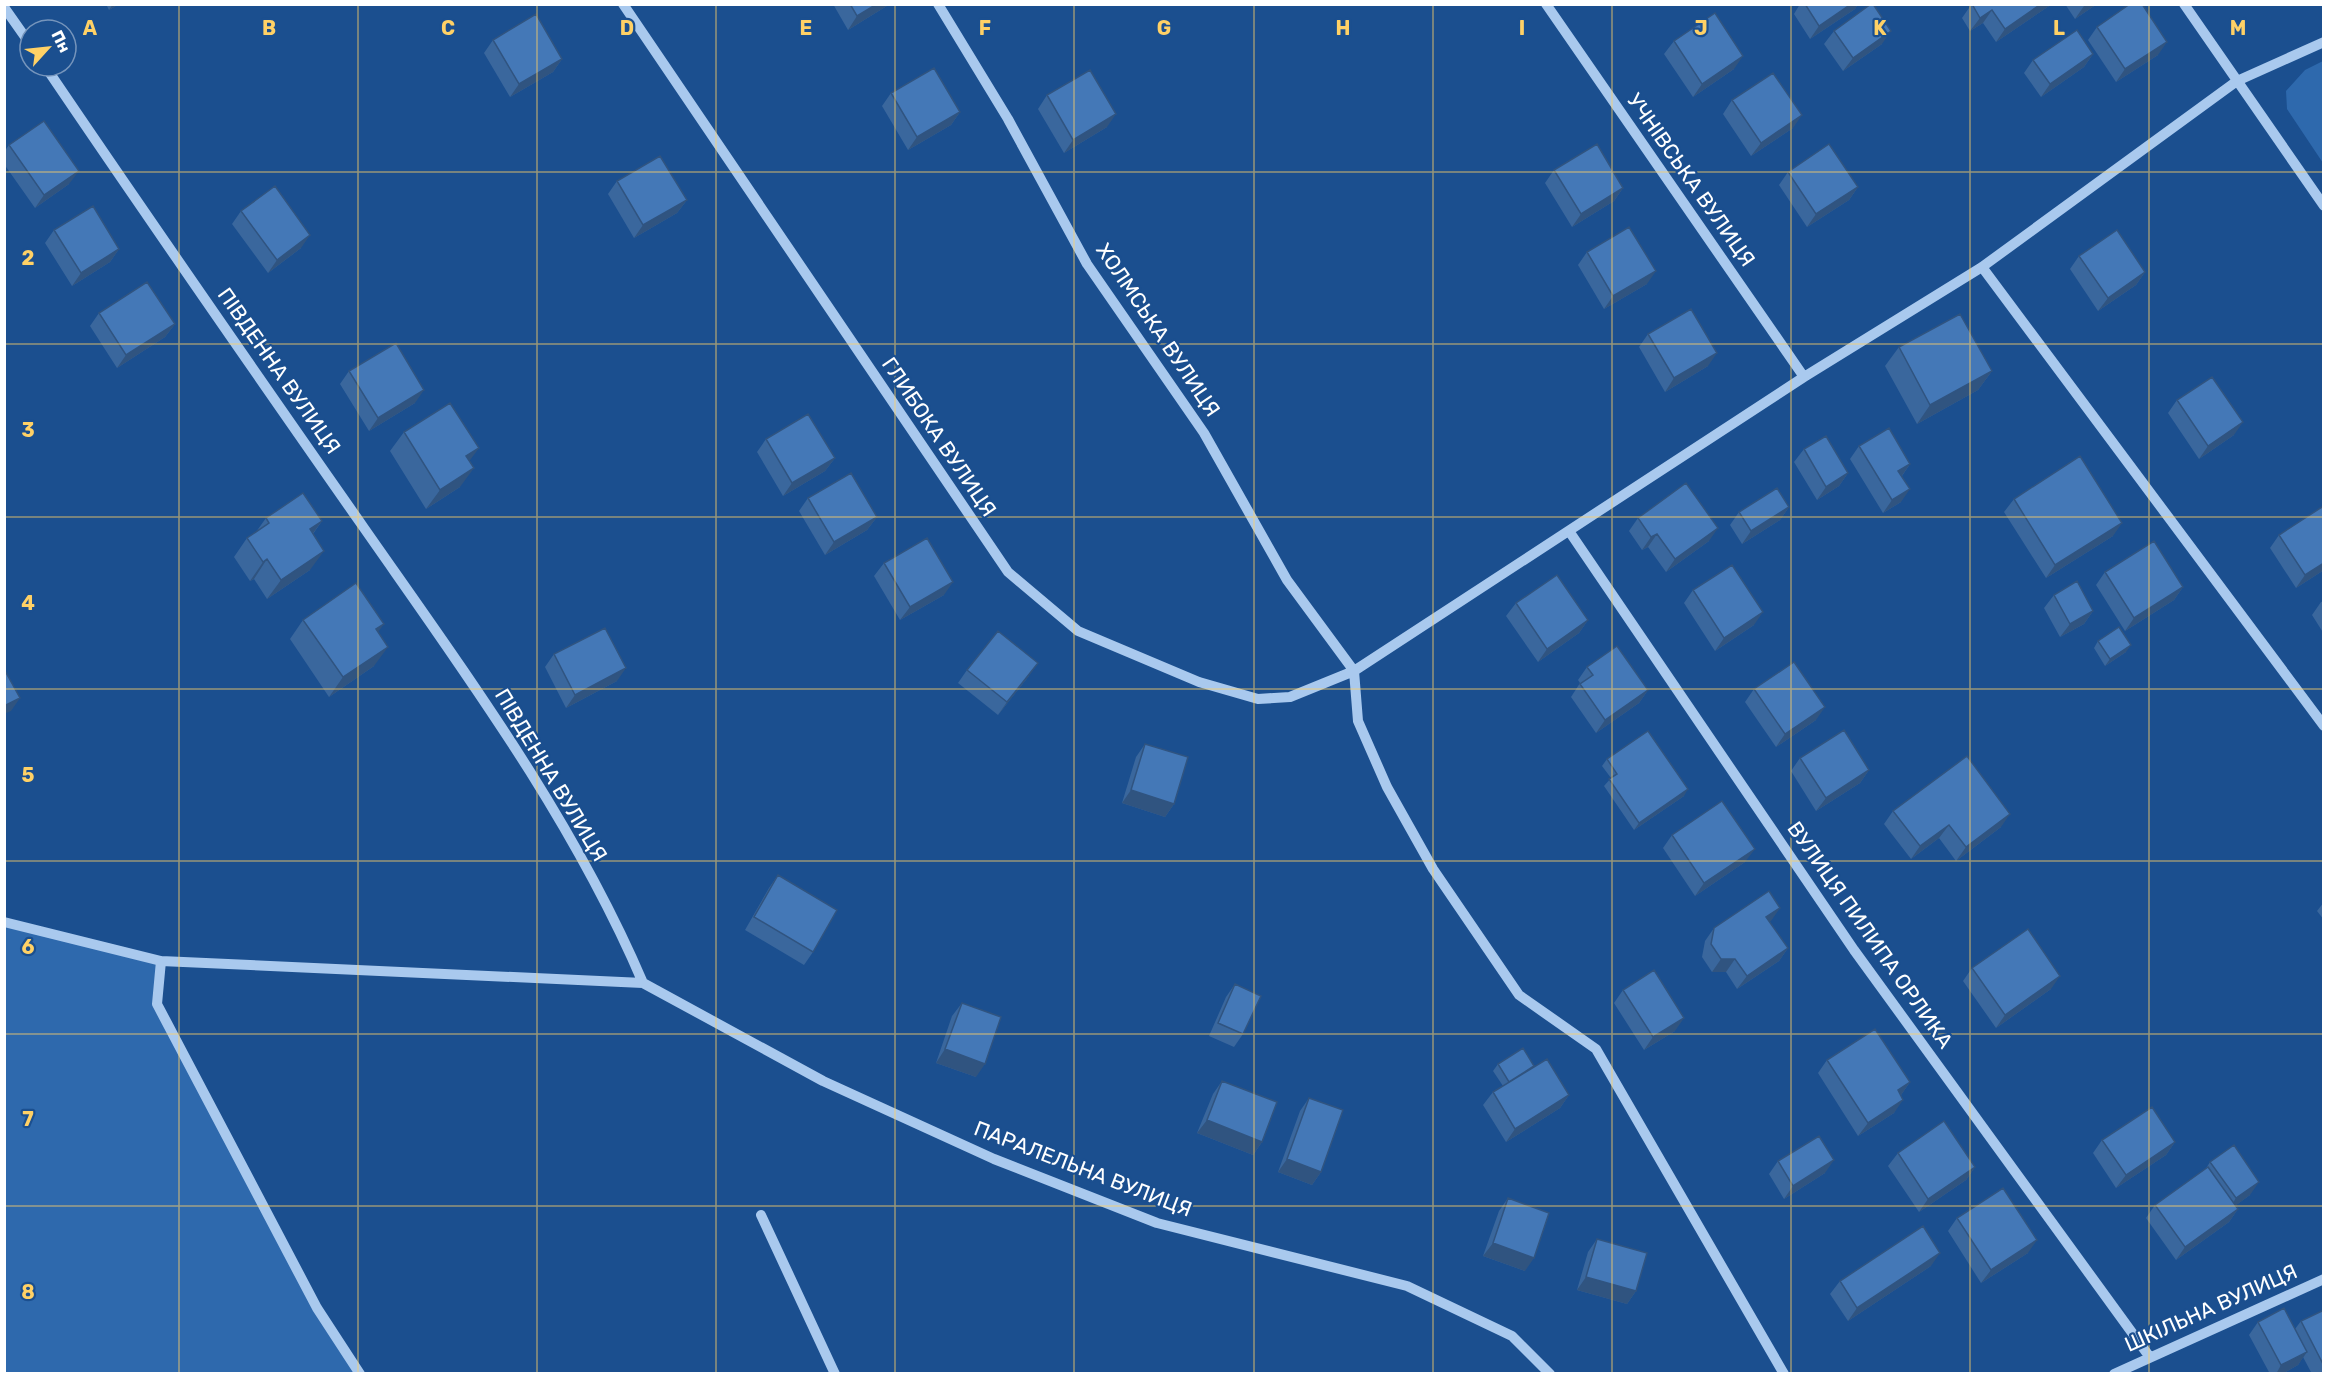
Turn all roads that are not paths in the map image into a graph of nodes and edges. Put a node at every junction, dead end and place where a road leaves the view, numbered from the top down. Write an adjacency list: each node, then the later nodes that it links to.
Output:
1 (623, 4): 14 (street, ГЛИБОКА ВУЛИЦЯ)
2 (938, 4): 14 (street, ХОЛМСЬКА ВУЛИЦЯ)
3 (1546, 4): 12 (street, УЧНІВСЬКА ВУЛИЦЯ)
4 (2184, 4): 9 (street)
5 (4, 7): 6 (street)
6 (18, 27)
7 (2324, 42): 9 (street, ГЛИБОКА ВУЛИЦЯ)
8 (53, 78): 18 (street, ПІВДЕННА ВУЛИЦЯ)
9 (2237, 81): 10 (street); 11 (street, ГЛИБОКА ВУЛИЦЯ)
10 (2324, 206)
11 (1982, 267): 12 (street, ГЛИБОКА ВУЛИЦЯ); 15 (street)
12 (1804, 377): 13 (street, ГЛИБОКА ВУЛИЦЯ)
13 (1569, 531): 14 (street, ГЛИБОКА ВУЛИЦЯ); 21 (street, ВУЛИЦЯ ПИЛИПА ОРЛИКА)
14 (1354, 671): 25 (street)
15 (2324, 726)
16 (4, 921): 17 (street)
17 (160, 961): 18 (street); 22 (street)
18 (643, 983): 24 (street, ПАРАЛЕЛЬНА ВУЛИЦЯ)
19 (761, 1215): 23 (street)
20 (2324, 1279): 21 (street, ШКІЛЬНА ВУЛИЦЯ)
21 (2149, 1356): 26 (street, ШКІЛЬНА ВУЛИЦЯ)
22 (360, 1374)
23 (835, 1374)
24 (1551, 1374)
25 (1784, 1374)
26 (2114, 1374)

